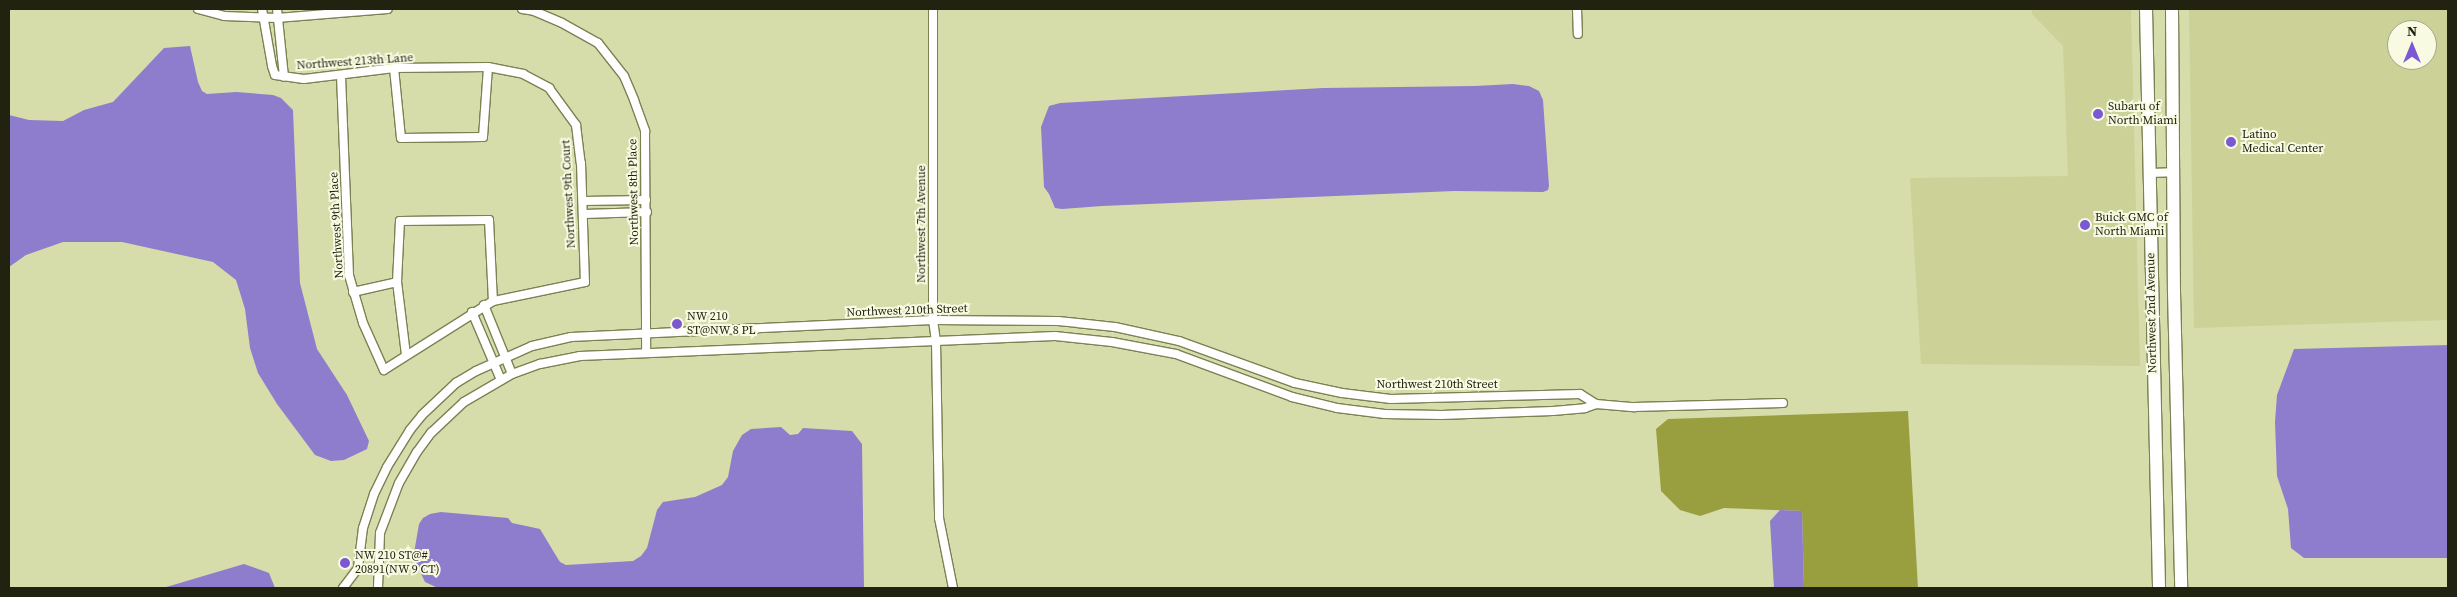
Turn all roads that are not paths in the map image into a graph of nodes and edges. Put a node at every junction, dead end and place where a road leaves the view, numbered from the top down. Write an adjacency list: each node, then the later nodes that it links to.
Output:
1 (198, 9): 9 (street)
2 (277, 9): 10 (street, Northwest 213th Lane)
3 (388, 9): 10 (street)
4 (522, 9): 18 (street, Northwest 8th Place)
5 (933, 9): 27 (street, Northwest 7th Avenue)
6 (1577, 9): 11 (street)
7 (2146, 9): 17 (main road, Northwest 2nd Avenue)
8 (2172, 9): 16 (main road, Northwest 2nd Avenue)
9 (262, 13): 10 (street); 15 (street, Northwest 213th Lane)
10 (278, 18): 15 (street, Northwest 213th Lane)
11 (1578, 34)
12 (488, 67): 13 (street, Northwest 213th Lane); 13 (street); 19 (street, Northwest 9th Court)
13 (394, 68): 14 (street, Northwest 213th Lane)
14 (341, 76): 15 (street, Northwest 213th Lane); 23 (street, Northwest 9th Place)
15 (284, 77)
16 (2173, 172): 17 (street); 42 (main road, Northwest 2nd Avenue)
17 (2149, 173): 41 (main road, Northwest 2nd Avenue)
18 (646, 200): 19 (street); 20 (street, Northwest 8th Place)
19 (583, 201): 21 (street, Northwest 9th Court)
20 (647, 212): 21 (street); 28 (street, Northwest 8th Place)
21 (584, 214): 24 (street, Northwest 9th Court)
22 (397, 282): 23 (street); 24 (street); 31 (street)
23 (354, 292): 31 (street, Northwest 9th Place)
24 (493, 301): 25 (street)
25 (484, 305): 26 (street); 32 (street)
26 (472, 312): 31 (street); 33 (street)
27 (933, 320): 28 (street, Northwest 210th Street); 29 (street, Northwest 7th Avenue); 37 (street, Northwest 210th Street)
28 (646, 334): 30 (street, Northwest 8th Place); 32 (street, Northwest 210th Street)
29 (936, 340): 30 (street, Northwest 210th Street); 37 (street, Northwest 210th Street); 40 (street, Northwest 7th Avenue)
30 (646, 353): 34 (street, Northwest 210th Street)
31 (406, 355)
32 (504, 356): 33 (street, Northwest 210th Street); 34 (street)
33 (492, 363): 35 (street); 38 (street, Northwest 210th Street)
34 (512, 374): 35 (street, Northwest 210th Street)
35 (501, 380): 39 (street, Northwest 210th Street)
36 (1783, 403): 37 (street, Northwest 210th Street)
37 (1596, 404)
38 (343, 588)
39 (378, 588)
40 (952, 588)
41 (2159, 588)
42 (2180, 588)

